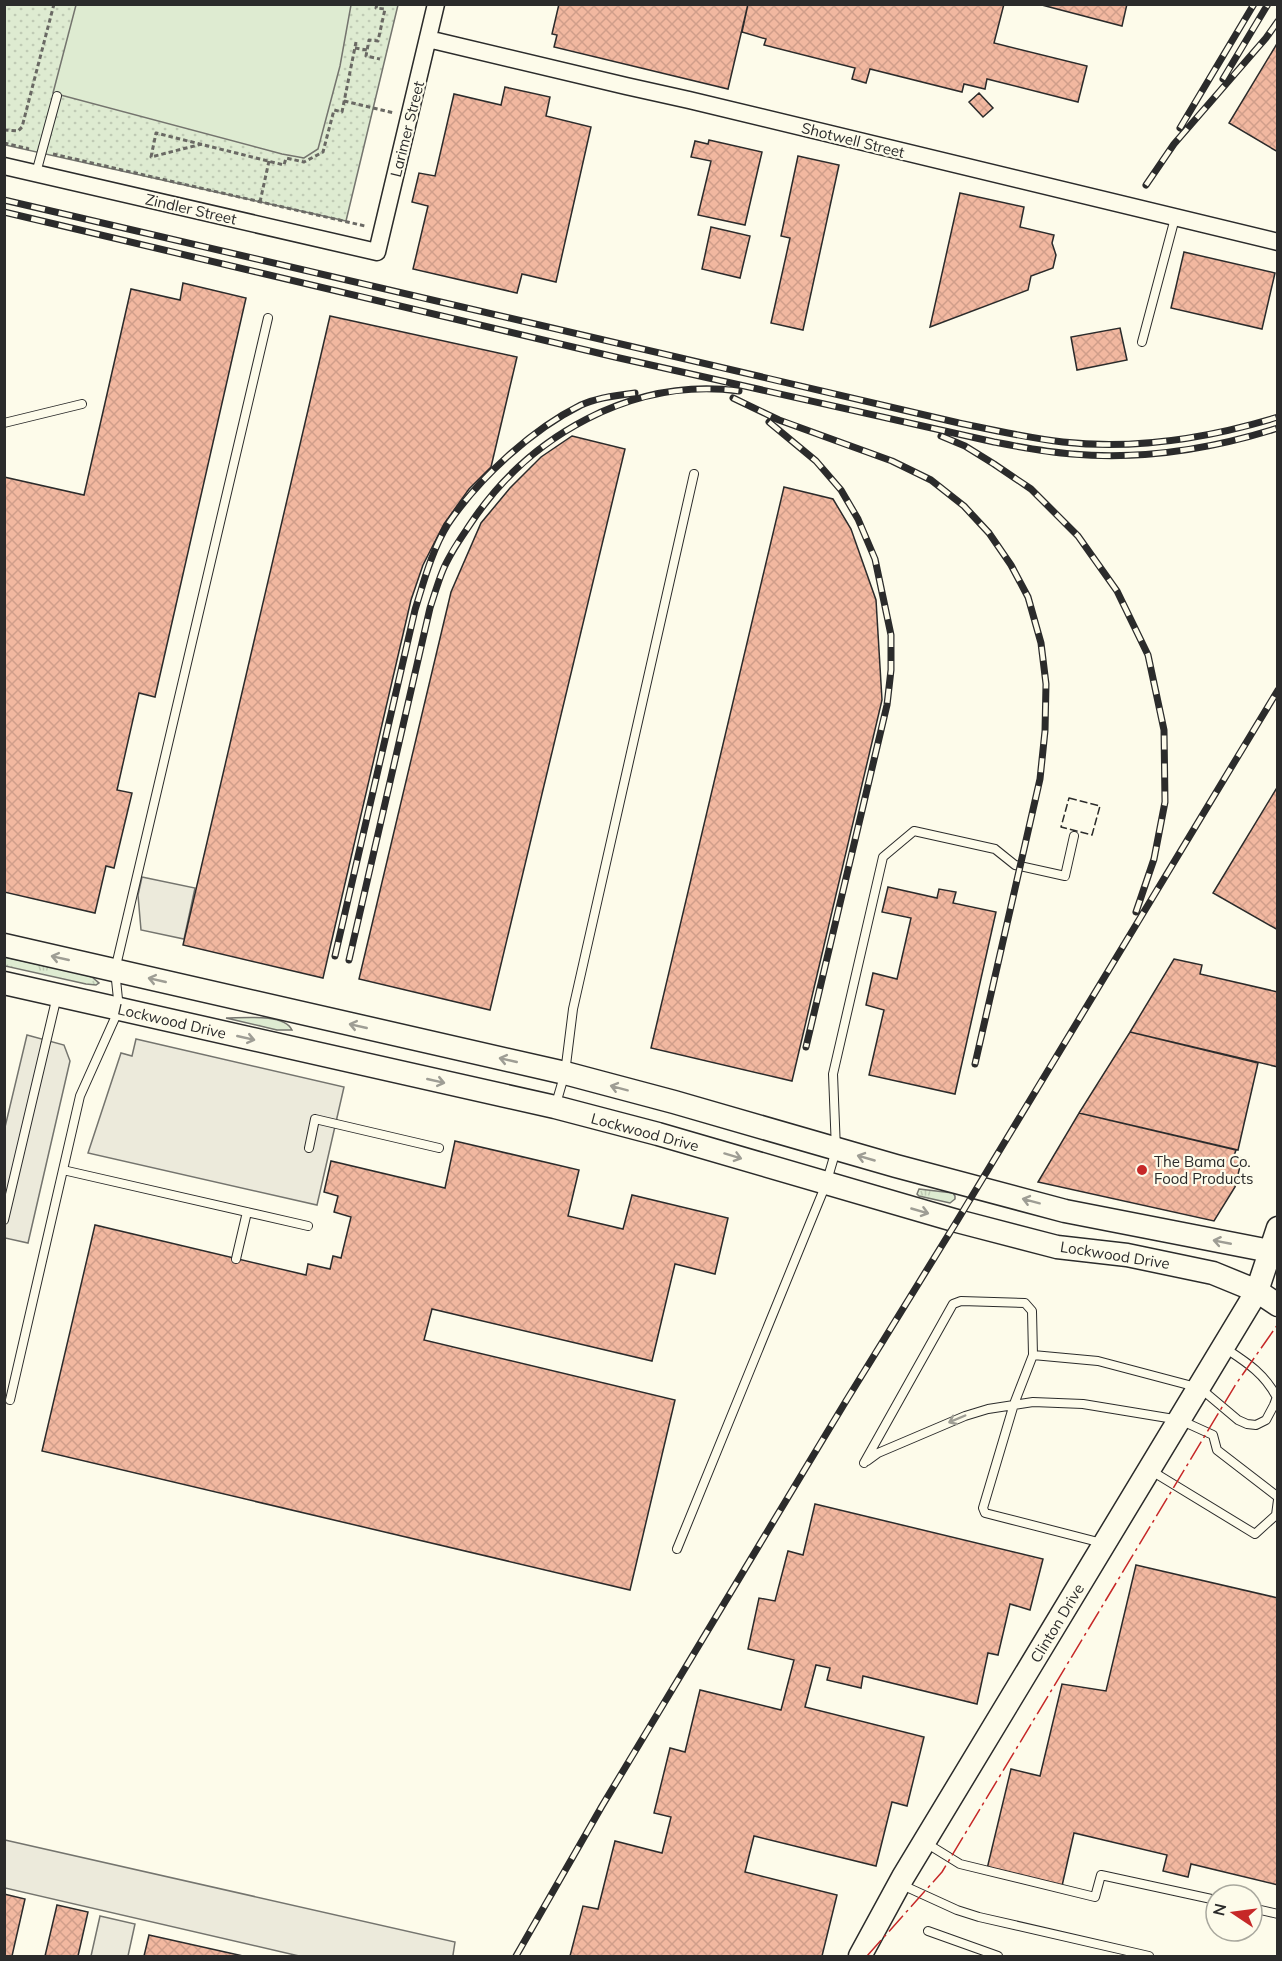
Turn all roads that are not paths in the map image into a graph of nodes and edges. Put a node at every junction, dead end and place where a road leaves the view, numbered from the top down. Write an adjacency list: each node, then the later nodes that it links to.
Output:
1 (436, 4): 2 (street, Larimer Street)
2 (428, 39): 6 (street, Shotwell Street); 8 (street, Larimer Street)
3 (57, 96): 5 (lane)
4 (4, 166): 5 (street, Zindler Street)
5 (36, 173): 8 (street, Zindler Street)
6 (1175, 218): 7 (street, Shotwell Street); 10 (lane)
7 (1278, 243)
8 (377, 252)
9 (268, 318): 16 (lane)
10 (1142, 342)
11 (81, 404): 12 (lane)
12 (4, 423)
13 (694, 474): 20 (lane)
14 (1074, 836): 24 (lane)
15 (4, 945): 16 (main road, one-way to 15)
16 (115, 970): 19 (lane); 20 (main road, one-way to 16)
17 (4, 983): 18 (main road, Lockwood Drive)
18 (57, 995): 19 (main road, Lockwood Drive); 28 (lane)
19 (118, 1009): 21 (main road, Lockwood Drive, one-way to 21); 25 (lane)
20 (565, 1073): 21 (lane); 24 (main road, one-way to 20)
21 (555, 1107): 26 (main road, Lockwood Drive, one-way to 26)
22 (309, 1148): 23 (lane)
23 (439, 1148)
24 (836, 1150): 26 (lane); 31 (main road, one-way to 24)
25 (63, 1170): 27 (lane); 40 (lane)
26 (825, 1184): 34 (main road, Lockwood Drive, one-way to 34); 47 (lane)
27 (247, 1212): 29 (lane); 32 (lane)
28 (4, 1220)
29 (308, 1226)
30 (1278, 1228): 31 (main road, Clinton Drive)
31 (1274, 1254): 34 (main road, Clinton Drive)
32 (236, 1259)
33 (1278, 1275): 34 (main road, Clinton Drive)
34 (1257, 1291): 35 (main road, Lockwood Drive); 36 (main road, Clinton Drive)
35 (1278, 1305)
36 (1224, 1348): 38 (main road, Clinton Drive); 39 (lane)
37 (1033, 1355): 38 (lane); 41 (lane); 41 (lane, one-way to 37)
38 (1200, 1388): 39 (lane); 42 (main road, Clinton Drive)
39 (1277, 1395)
40 (10, 1400)
41 (1014, 1404): 42 (lane); 46 (lane)
42 (1180, 1420): 43 (main road, Clinton Drive); 44 (lane)
43 (1150, 1470): 45 (lane); 46 (main road, Clinton Drive)
44 (1278, 1498): 45 (lane)
45 (1277, 1515)
46 (1105, 1544): 48 (main road, Clinton Drive)
47 (677, 1550)
48 (924, 1842): 49 (main road, Clinton Drive); 50 (lane)
49 (899, 1884): 52 (main road, Clinton Drive); 54 (lane)
50 (1204, 1897)
51 (928, 1931): 53 (lane)
52 (860, 1956)
53 (998, 1956)
54 (1149, 1956)

